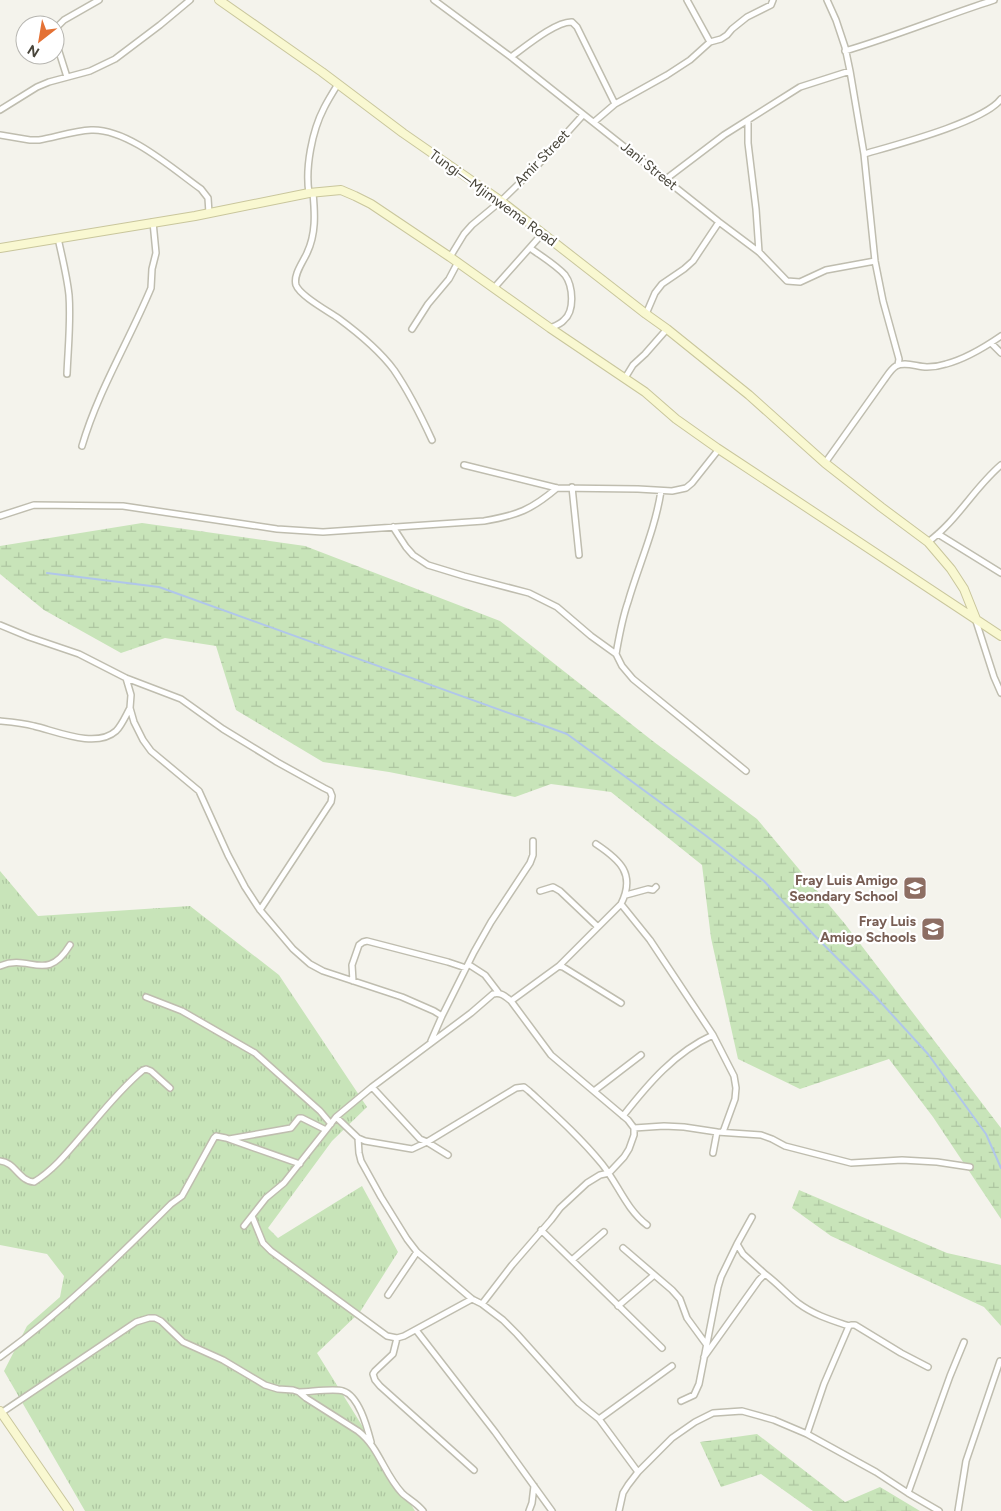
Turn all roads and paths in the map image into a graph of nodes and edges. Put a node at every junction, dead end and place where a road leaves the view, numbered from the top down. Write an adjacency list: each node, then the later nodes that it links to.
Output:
1 (99, 0): 9 (street)
2 (190, 0): 15 (street)
3 (219, 0): 16 (street, Tungi—Mjimwema Road)
4 (434, 0): 12 (street, Jani Street)
5 (687, 0): 10 (street)
6 (773, 0): 10 (street)
7 (827, 0): 11 (street)
8 (994, 0): 11 (street)
9 (65, 19)
10 (710, 42): 18 (street)
11 (845, 51): 14 (street)
12 (511, 57): 18 (street); 20 (street, Jani Street)
13 (63, 65): 15 (street)
14 (850, 71): 21 (street); 24 (street)
15 (67, 77): 19 (street)
16 (338, 84): 26 (street); 27 (street, Tungi—Mjimwema Road)
17 (1001, 99): 24 (street)
18 (614, 104): 22 (street)
19 (0, 110)
20 (583, 115): 22 (street, Jani Street); 27 (street, Amir Street)
21 (748, 121): 25 (street); 35 (street)
22 (594, 122): 25 (street, Jani Street)
23 (0, 135): 28 (street)
24 (864, 154): 37 (street)
25 (666, 179): 30 (street, Jani Street)
26 (311, 193): 28 (street); 36 (street); 50 (street)
27 (501, 201): 31 (street, Tungi—Mjimwema Road); 36 (street, Amir Street)
28 (209, 213): 29 (street)
29 (153, 222): 32 (street); 51 (street)
30 (719, 222): 35 (street, Jani Street); 40 (street)
31 (542, 234): 34 (street); 40 (street, Tungi—Mjimwema Road)
32 (58, 238): 33 (street); 48 (street)
33 (0, 248)
34 (530, 248): 39 (street); 41 (street)
35 (759, 252): 37 (street, Jani Street)
36 (450, 257): 38 (street)
37 (875, 261): 47 (street)
38 (458, 262): 39 (street); 42 (street)
39 (494, 288): 41 (street)
40 (646, 314): 43 (street, Tungi—Mjimwema Road)
41 (550, 328): 49 (street)
42 (412, 329)
43 (667, 329): 49 (street); 53 (street, Tungi—Mjimwema Road)
44 (1001, 336): 45 (street)
45 (991, 343): 46 (street); 47 (street)
46 (1001, 353)
47 (898, 365): 53 (street)
48 (68, 374)
49 (625, 378): 52 (street)
50 (432, 440)
51 (82, 446)
52 (719, 449): 58 (street); 65 (street)
53 (825, 463): 62 (street, Tungi—Mjimwema Road)
54 (1001, 464): 61 (street)
55 (464, 465): 57 (street)
56 (572, 487): 57 (street); 58 (street); 63 (street)
57 (557, 488): 60 (street)
58 (661, 491): 68 (street)
59 (0, 516): 60 (street)
60 (393, 527): 68 (street)
61 (938, 534): 62 (street); 64 (street)
62 (928, 542): 65 (street, Tungi—Mjimwema Road)
63 (579, 555)
64 (1001, 573)
65 (976, 620): 67 (street); 70 (street)
66 (0, 624): 69 (street)
67 (1001, 636)
68 (616, 654): 73 (street)
69 (126, 678): 71 (street); 80 (street)
70 (1001, 693)
71 (130, 708): 72 (street); 80 (street)
72 (0, 721)
73 (746, 771)
74 (533, 841): 84 (street)
75 (596, 844): 78 (street)
76 (656, 887): 78 (street)
77 (540, 891): 81 (street)
78 (626, 894): 79 (street)
79 (621, 904): 81 (street); 92 (street)
80 (260, 910): 86 (street)
81 (598, 927): 85 (street)
82 (70, 945): 83 (street)
83 (0, 966)
84 (467, 966): 86 (street); 87 (street); 91 (street)
85 (559, 966): 89 (street); 90 (street)
86 (353, 981): 91 (street)
87 (498, 992): 89 (street); 93 (street)
88 (146, 997): 100 (street)
89 (511, 1001): 97 (street)
90 (621, 1003)
91 (442, 1016): 93 (street)
92 (713, 1035): 98 (street); 103 (street)
93 (431, 1042): 95 (street)
94 (641, 1055): 97 (street)
95 (372, 1087): 99 (street); 106 (street)
96 (170, 1088): 109 (street)
97 (594, 1091): 98 (street)
98 (623, 1116): 101 (street)
99 (336, 1117): 100 (street); 104 (street)
100 (331, 1124): 102 (street)
101 (634, 1128): 103 (street); 112 (street)
102 (326, 1130): 105 (street); 110 (street)
103 (720, 1132): 107 (street); 111 (street)
104 (358, 1138): 106 (street); 121 (street)
105 (229, 1139): 110 (street); 135 (street)
106 (427, 1142): 108 (street); 112 (street)
107 (713, 1153)
108 (448, 1155)
109 (0, 1161)
110 (300, 1164): 113 (street)
111 (970, 1167)
112 (609, 1173): 115 (street); 117 (street)
113 (252, 1216): 116 (street); 131 (street)
114 (752, 1217): 119 (street)
115 (647, 1225)
116 (244, 1226)
117 (541, 1230): 122 (street); 127 (street)
118 (604, 1232): 122 (street)
119 (737, 1244): 123 (street); 133 (street)
120 (623, 1248): 124 (street)
121 (417, 1252): 125 (street); 126 (street)
122 (572, 1260): 128 (street)
123 (765, 1274): 129 (street); 136 (street)
124 (653, 1276): 128 (street); 133 (street)
125 (388, 1295)
126 (472, 1299): 127 (street); 130 (street)
127 (482, 1304): 143 (street)
128 (618, 1306): 134 (street)
129 (849, 1326): 139 (street); 144 (street)
130 (416, 1330): 131 (street); 148 (street)
131 (397, 1338): 146 (street)
132 (964, 1342): 149 (street)
133 (706, 1344): 136 (street)
134 (662, 1348)
135 (0, 1357)
136 (704, 1357): 141 (street)
137 (1000, 1361): 156 (street)
138 (672, 1366): 143 (street)
139 (928, 1367)
140 (299, 1392): 142 (street); 145 (street); 145 (street)
141 (681, 1401)
142 (1, 1412): 150 (street)
143 (599, 1419): 147 (street)
144 (807, 1434): 147 (street); 149 (street)
145 (372, 1445): 151 (street)
146 (474, 1470)
147 (638, 1472): 154 (street)
148 (534, 1486): 152 (street); 153 (street)
149 (908, 1493): 155 (street)
150 (69, 1511)
151 (423, 1511)
152 (529, 1511)
153 (552, 1511)
154 (619, 1511)
155 (939, 1511)
156 (958, 1511)

